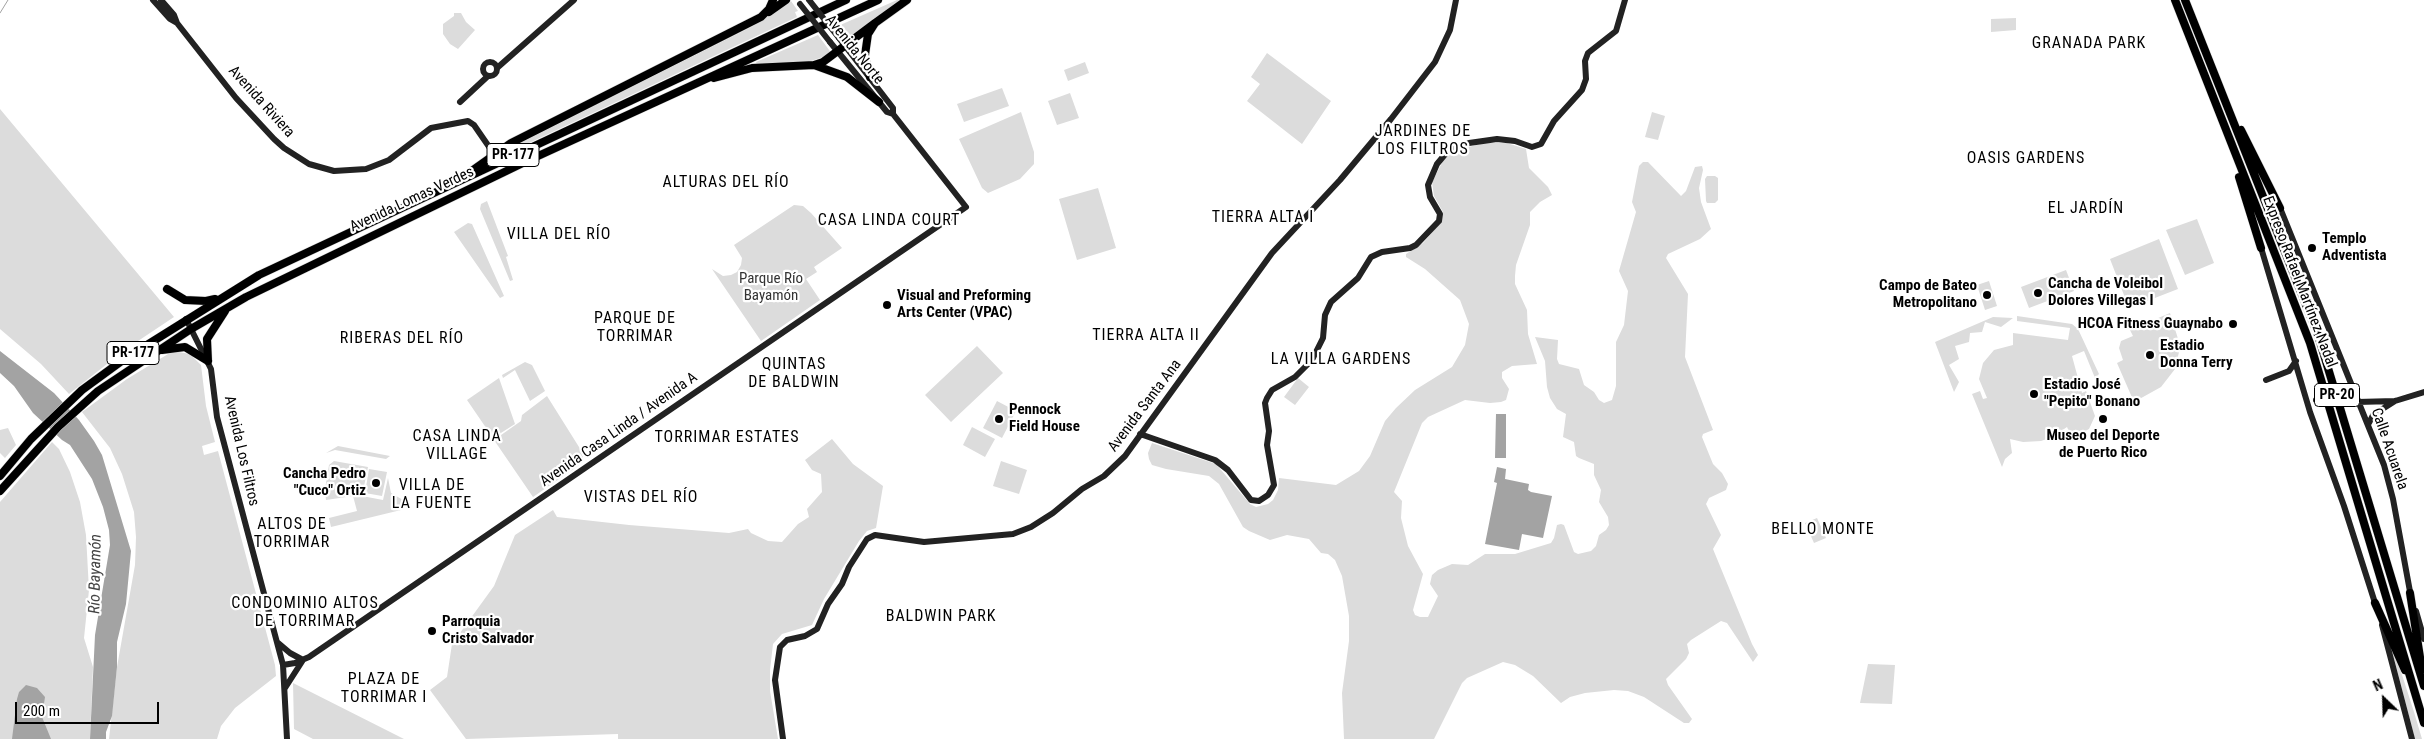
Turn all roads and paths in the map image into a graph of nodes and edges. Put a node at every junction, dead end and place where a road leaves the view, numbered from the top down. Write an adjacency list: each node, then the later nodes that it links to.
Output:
1 (153, 0): 20 (street, Avenida Riviera)
2 (161, 0): 20 (street, Avenida Riviera)
3 (574, 0): 24 (street)
4 (773, 0): 17 (highway)
5 (786, 0): 17 (highway)
6 (809, 0): 22 (street, Avenida Norte, bridge)
7 (846, 0): 35 (highway, Avenida Lomas Verdes / PR-177)
8 (878, 0): 28 (highway, Avenida Lomas Verdes / PR-177)
9 (907, 0): 21 (highway)
10 (1456, 0): 53 (street, Avenida Santa Ana)
11 (1625, 0): 53 (street)
12 (2169, 0): 19 (highway)
13 (2175, 0): 19 (highway, Expreso Rafael Martínez Nadal / PR-20)
14 (2185, 0): 18 (highway, Expreso Rafael Martínez Nadal / PR-20)
15 (2189, 0): 18 (highway)
16 (799, 2): 23 (street, Avenida Norte, bridge)
17 (761, 17): 33 (highway)
18 (2193, 18): 32 (highway, Expreso Rafael Martínez Nadal / PR-20)
19 (2183, 22): 34 (highway, Expreso Rafael Martínez Nadal / PR-20)
20 (177, 23): 33 (street, Avenida Riviera)
21 (875, 23): 22 (highway); 27 (highway)
22 (845, 46): 23 (highway); 27 (street, Avenida Norte)
23 (838, 52): 25 (highway); 30 (street, Avenida Norte)
24 (495, 65): 26 (street); 26 (street)
25 (814, 65): 28 (highway); 30 (highway)
26 (486, 73): 29 (street)
27 (870, 77): 31 (street, Avenida Norte)
28 (697, 82): 41 (highway, Avenida Lomas Verdes / PR-177)
29 (460, 102)
30 (879, 102): 31 (street, Avenida Norte)
31 (893, 114): 36 (street, Avenida Norte)
32 (2230, 114): 37 (highway); 62 (highway, Expreso Rafael Martínez Nadal / PR-20)
33 (494, 154): 35 (highway)
34 (2235, 156): 38 (highway); 63 (highway, Expreso Rafael Martínez Nadal / PR-20)
35 (451, 184): 40 (highway, Avenida Lomas Verdes / PR-177)
36 (966, 207): 60 (street, Avenida Casa Linda / Avenida A)
37 (2280, 208): 50 (street, Calle Acuarela)
38 (2261, 249): 46 (street)
39 (167, 289): 40 (highway)
40 (222, 297): 42 (highway, Avenida Lomas Verdes / PR-177)
41 (227, 308): 43 (highway, Avenida Lomas Verdes / PR-177); 45 (highway)
42 (186, 320): 43 (street, Avenida Los Filtros); 54 (highway, Avenida Lomas Verdes / PR-177)
43 (191, 329): 44 (highway, Avenida Lomas Verdes / PR-177); 45 (street, Avenida Los Filtros)
44 (158, 351): 45 (highway); 55 (highway, Avenida Lomas Verdes / PR-177)
45 (208, 360): 59 (street, Avenida Los Filtros)
46 (2296, 361): 47 (street); 49 (street)
47 (2266, 380)
48 (2424, 392): 51 (street)
49 (2306, 400): 50 (street, bridge); 57 (street)
50 (2357, 402): 51 (street); 52 (street, Calle Acuarela)
51 (2395, 402): 52 (street)
52 (2368, 423): 56 (street, Calle Acuarela)
53 (1140, 434): 67 (street, Avenida Santa Ana)
54 (0, 476)
55 (0, 491)
56 (2410, 592): 58 (street, Calle Acuarela); 62 (highway)
57 (2375, 604): 63 (highway); 68 (street)
58 (2424, 639)
59 (277, 642): 60 (street); 61 (street, Avenida Los Filtros)
60 (303, 660): 61 (street, Avenida Casa Linda / Avenida A); 64 (street)
61 (283, 665): 64 (street, Avenida Los Filtros)
62 (2423, 684)
63 (2413, 685): 65 (highway, Expreso Rafael Martínez Nadal / PR-20)
64 (284, 689): 66 (street, Avenida Los Filtros)
65 (2424, 723)
66 (287, 739)
67 (783, 739)
68 (2412, 739)

